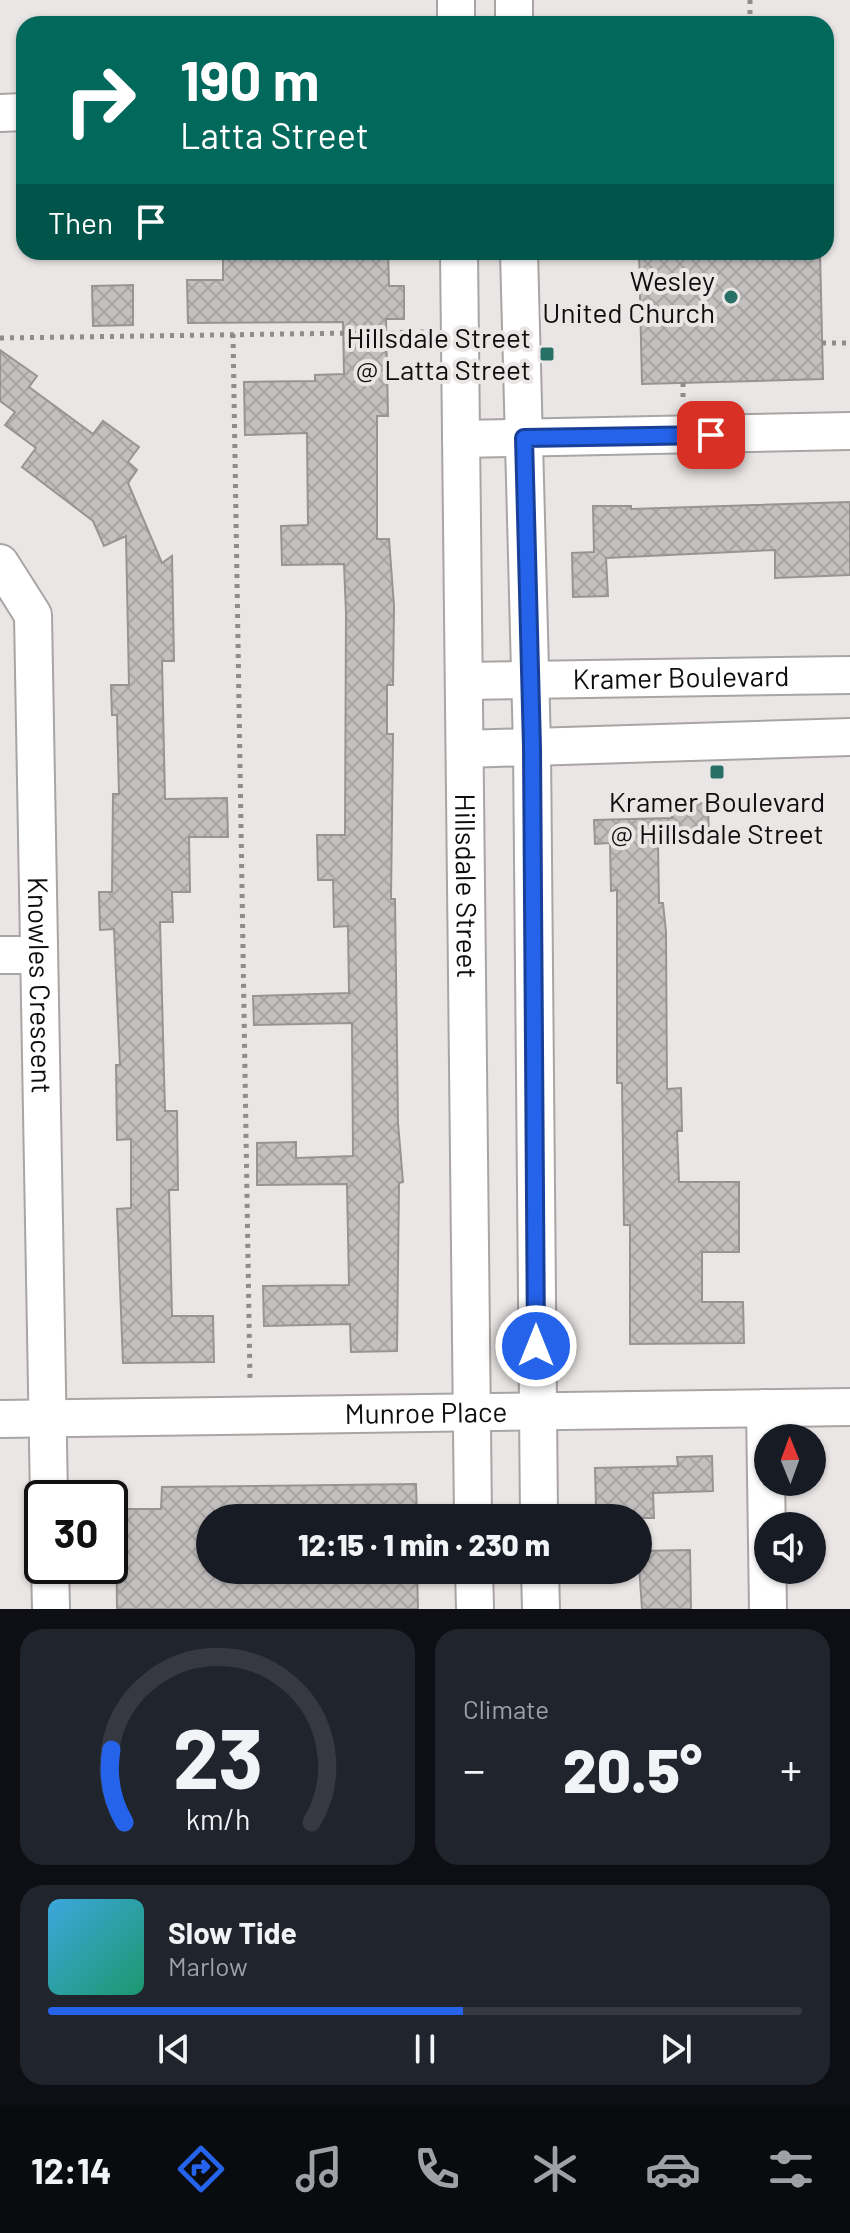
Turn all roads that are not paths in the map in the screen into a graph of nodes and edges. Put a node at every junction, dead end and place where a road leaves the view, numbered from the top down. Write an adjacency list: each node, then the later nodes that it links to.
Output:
1 (459, 260): 5 (street, Hillsdale Street)
2 (519, 260): 4 (street)
3 (850, 431): 4 (street)
4 (524, 438): 5 (street); 8 (street)
5 (461, 439): 9 (street, Hillsdale Street)
6 (0, 563): 14 (street, Knowles Crescent)
7 (850, 675): 8 (street, Kramer Boulevard)
8 (530, 680): 9 (street, Kramer Boulevard); 11 (street)
9 (465, 681): 12 (street, Hillsdale Street)
10 (850, 737): 11 (street)
11 (532, 747): 12 (street); 17 (street)
12 (465, 749): 18 (street, Hillsdale Street)
13 (0, 955): 14 (street)
14 (38, 955): 19 (street, Knowles Crescent)
15 (850, 1407): 16 (street, Munroe Place)
16 (765, 1408): 17 (street, Munroe Place); 30 (street)
17 (537, 1409): 18 (street, Munroe Place); 23 (street)
18 (470, 1411): 19 (street, Munroe Place); 22 (street, Hillsdale Street)
19 (47, 1418): 20 (street, Munroe Place); 21 (street, Knowles Crescent)
20 (0, 1419)
21 (49, 1480)
22 (473, 1504)
23 (539, 1504)
24 (50, 1584): 27 (street)
25 (474, 1584): 28 (street)
26 (540, 1584): 29 (street)
27 (51, 1609)
28 (475, 1609)
29 (541, 1609)
30 (768, 1609)

